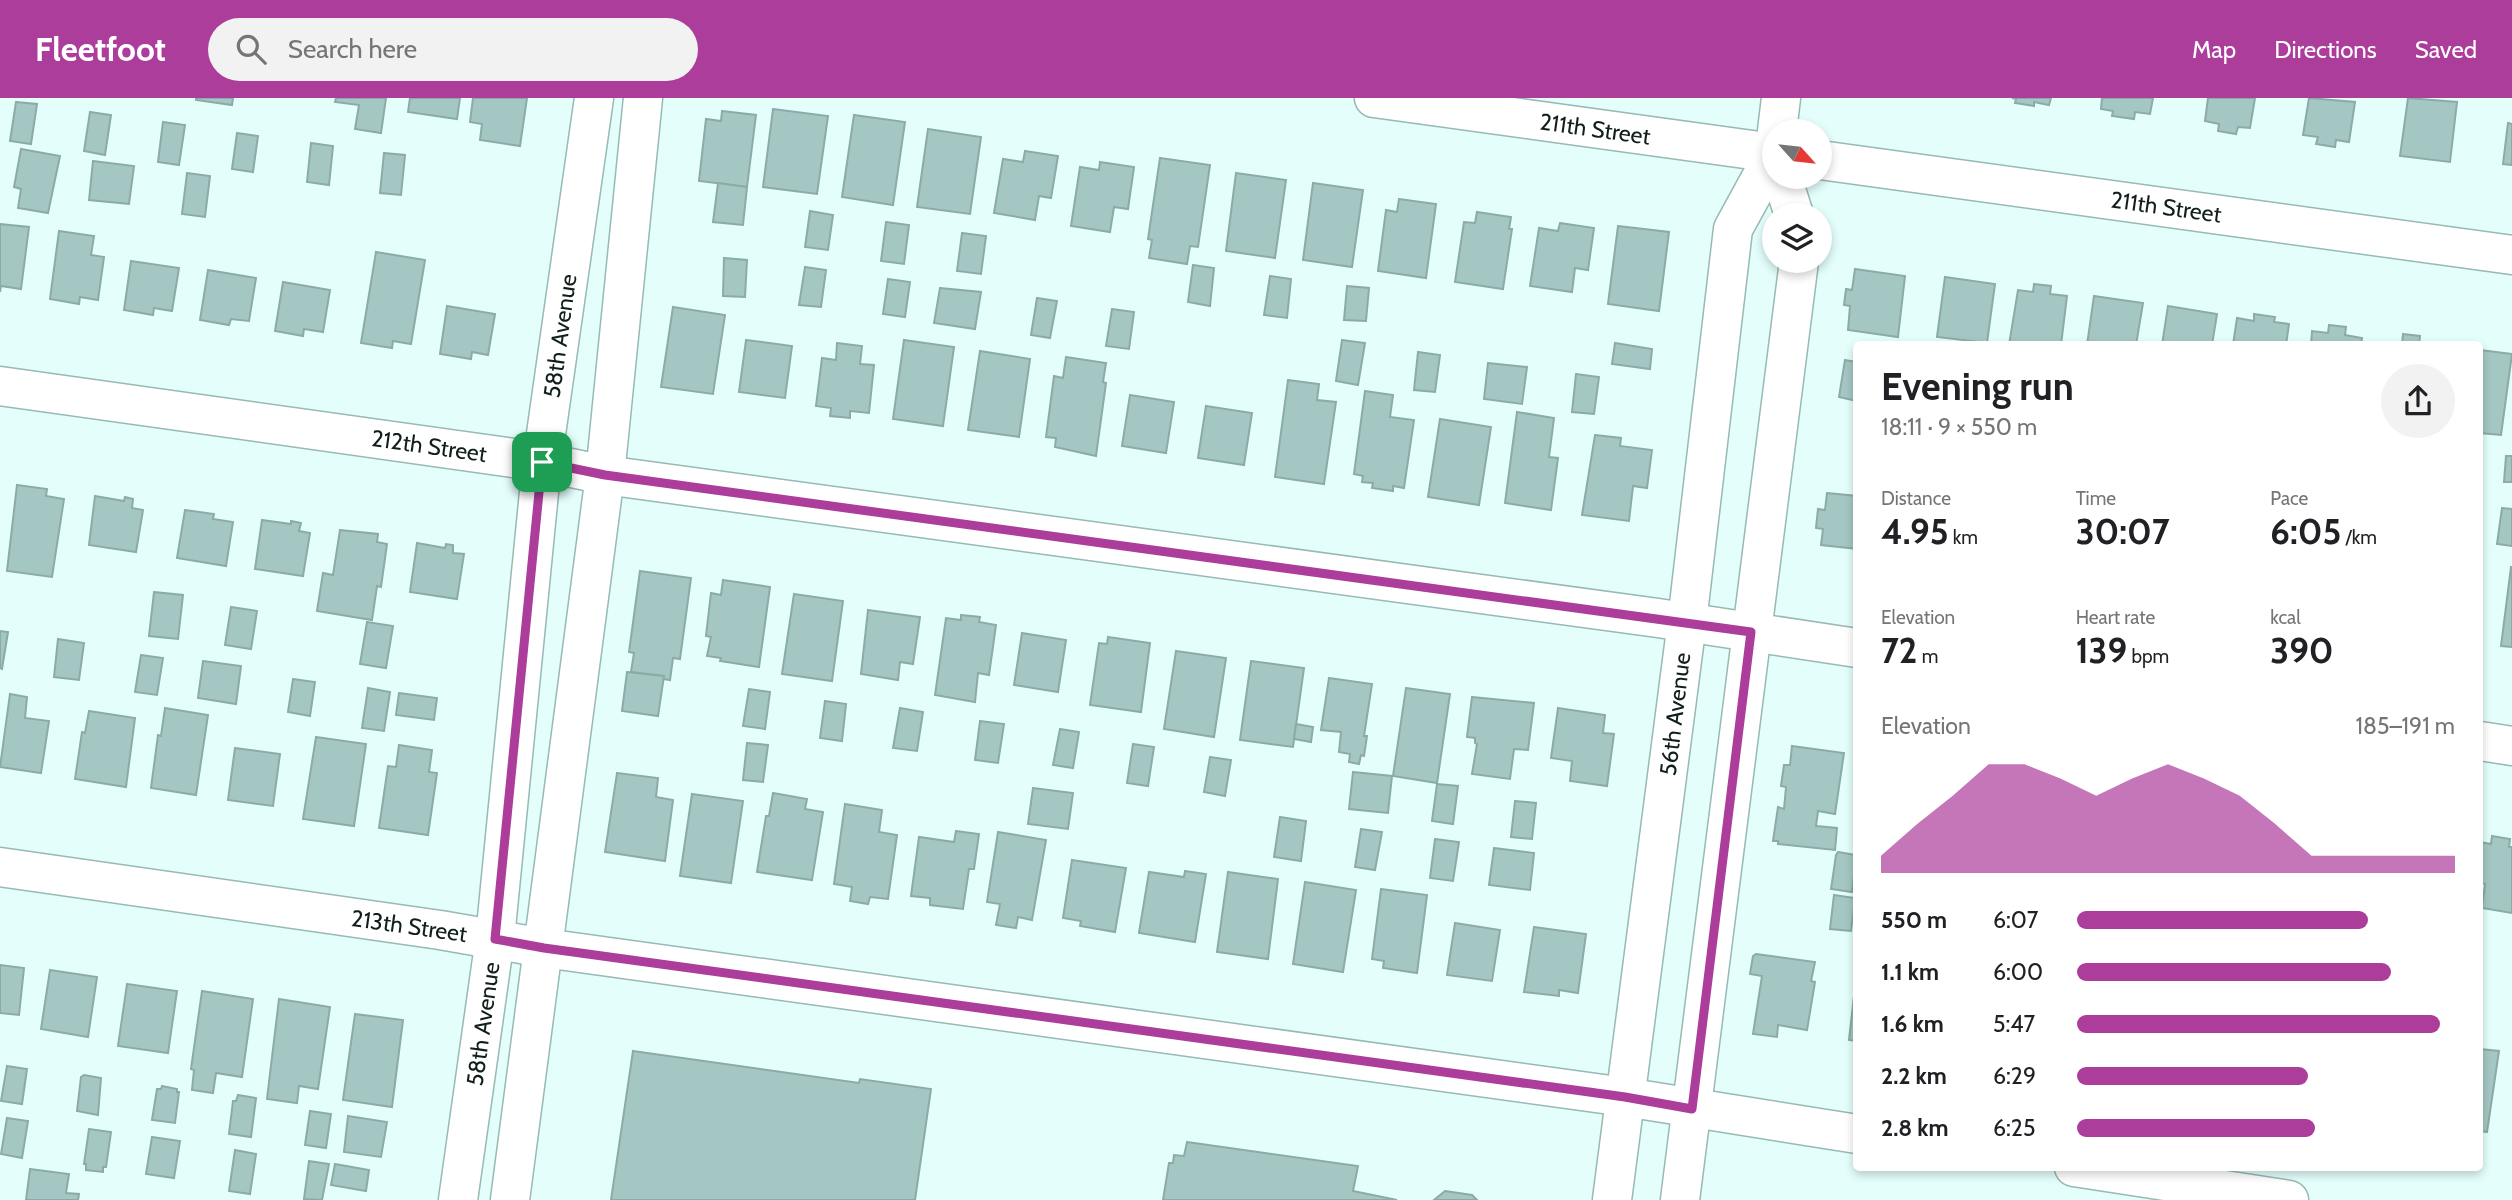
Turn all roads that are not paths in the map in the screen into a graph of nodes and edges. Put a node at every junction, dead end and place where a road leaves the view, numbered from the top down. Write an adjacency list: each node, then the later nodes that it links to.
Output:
1 (594, 98): 12 (street, 58th Avenue)
2 (643, 98): 13 (street)
3 (1374, 98): 6 (street, 211th Street)
4 (1781, 98): 5 (street)
5 (1778, 119)
6 (1762, 151)
7 (1832, 162): 9 (street, 211th Street)
8 (1762, 175): 14 (street, 56th Avenue)
9 (2512, 255)
10 (1797, 273): 15 (street)
11 (0, 386): 12 (street, 212th Street)
12 (542, 462): 13 (street, 212th Street); 20 (street, 58th Avenue)
13 (605, 475): 14 (street, 212th Street); 21 (street)
14 (1686, 622): 15 (street, 212th Street); 22 (street, 56th Avenue)
15 (1751, 632): 16 (street, 212th Street); 23 (street)
16 (1853, 647)
17 (2483, 741): 18 (street)
18 (2512, 746)
19 (0, 867): 20 (street, 213th Street)
20 (495, 939): 21 (street, 213th Street); 26 (street, 58th Avenue)
21 (544, 948): 22 (street, 213th Street); 27 (street)
22 (1625, 1097): 23 (street, 213th Street); 28 (street, 56th Avenue)
23 (1692, 1109): 24 (street, 213th Street); 29 (street)
24 (1853, 1133)
25 (2100, 1171): 30 (street)
26 (458, 1200)
27 (510, 1200)
28 (1612, 1200)
29 (1680, 1200)
30 (2289, 1200)

